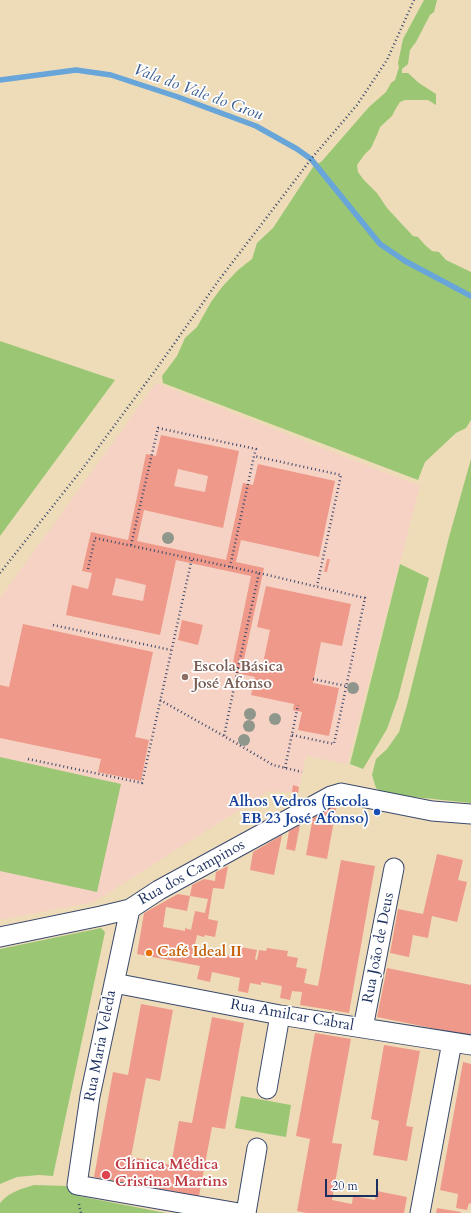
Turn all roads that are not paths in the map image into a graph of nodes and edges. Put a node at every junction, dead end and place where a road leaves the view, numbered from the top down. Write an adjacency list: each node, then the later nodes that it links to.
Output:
1 (471, 814): 3 (street, Rua dos Campinos)
2 (394, 868): 7 (street, Rua João de Deus)
3 (130, 908): 4 (street, Rua dos Campinos); 5 (street, Rua Maria Veleda)
4 (0, 937)
5 (114, 983): 6 (street, Rua Amilcar Cabral); 12 (street, Rua Maria Veleda)
6 (280, 1015): 7 (street, Rua Amilcar Cabral); 10 (street)
7 (363, 1028): 8 (street, Rua Amilcar Cabral)
8 (452, 1042): 9 (street, Rua Amilcar Cabral); 15 (street)
9 (471, 1045)
10 (267, 1088)
11 (257, 1148): 14 (street)
12 (181, 1208): 13 (street)
13 (238, 1213)
14 (246, 1213)
15 (420, 1213)

